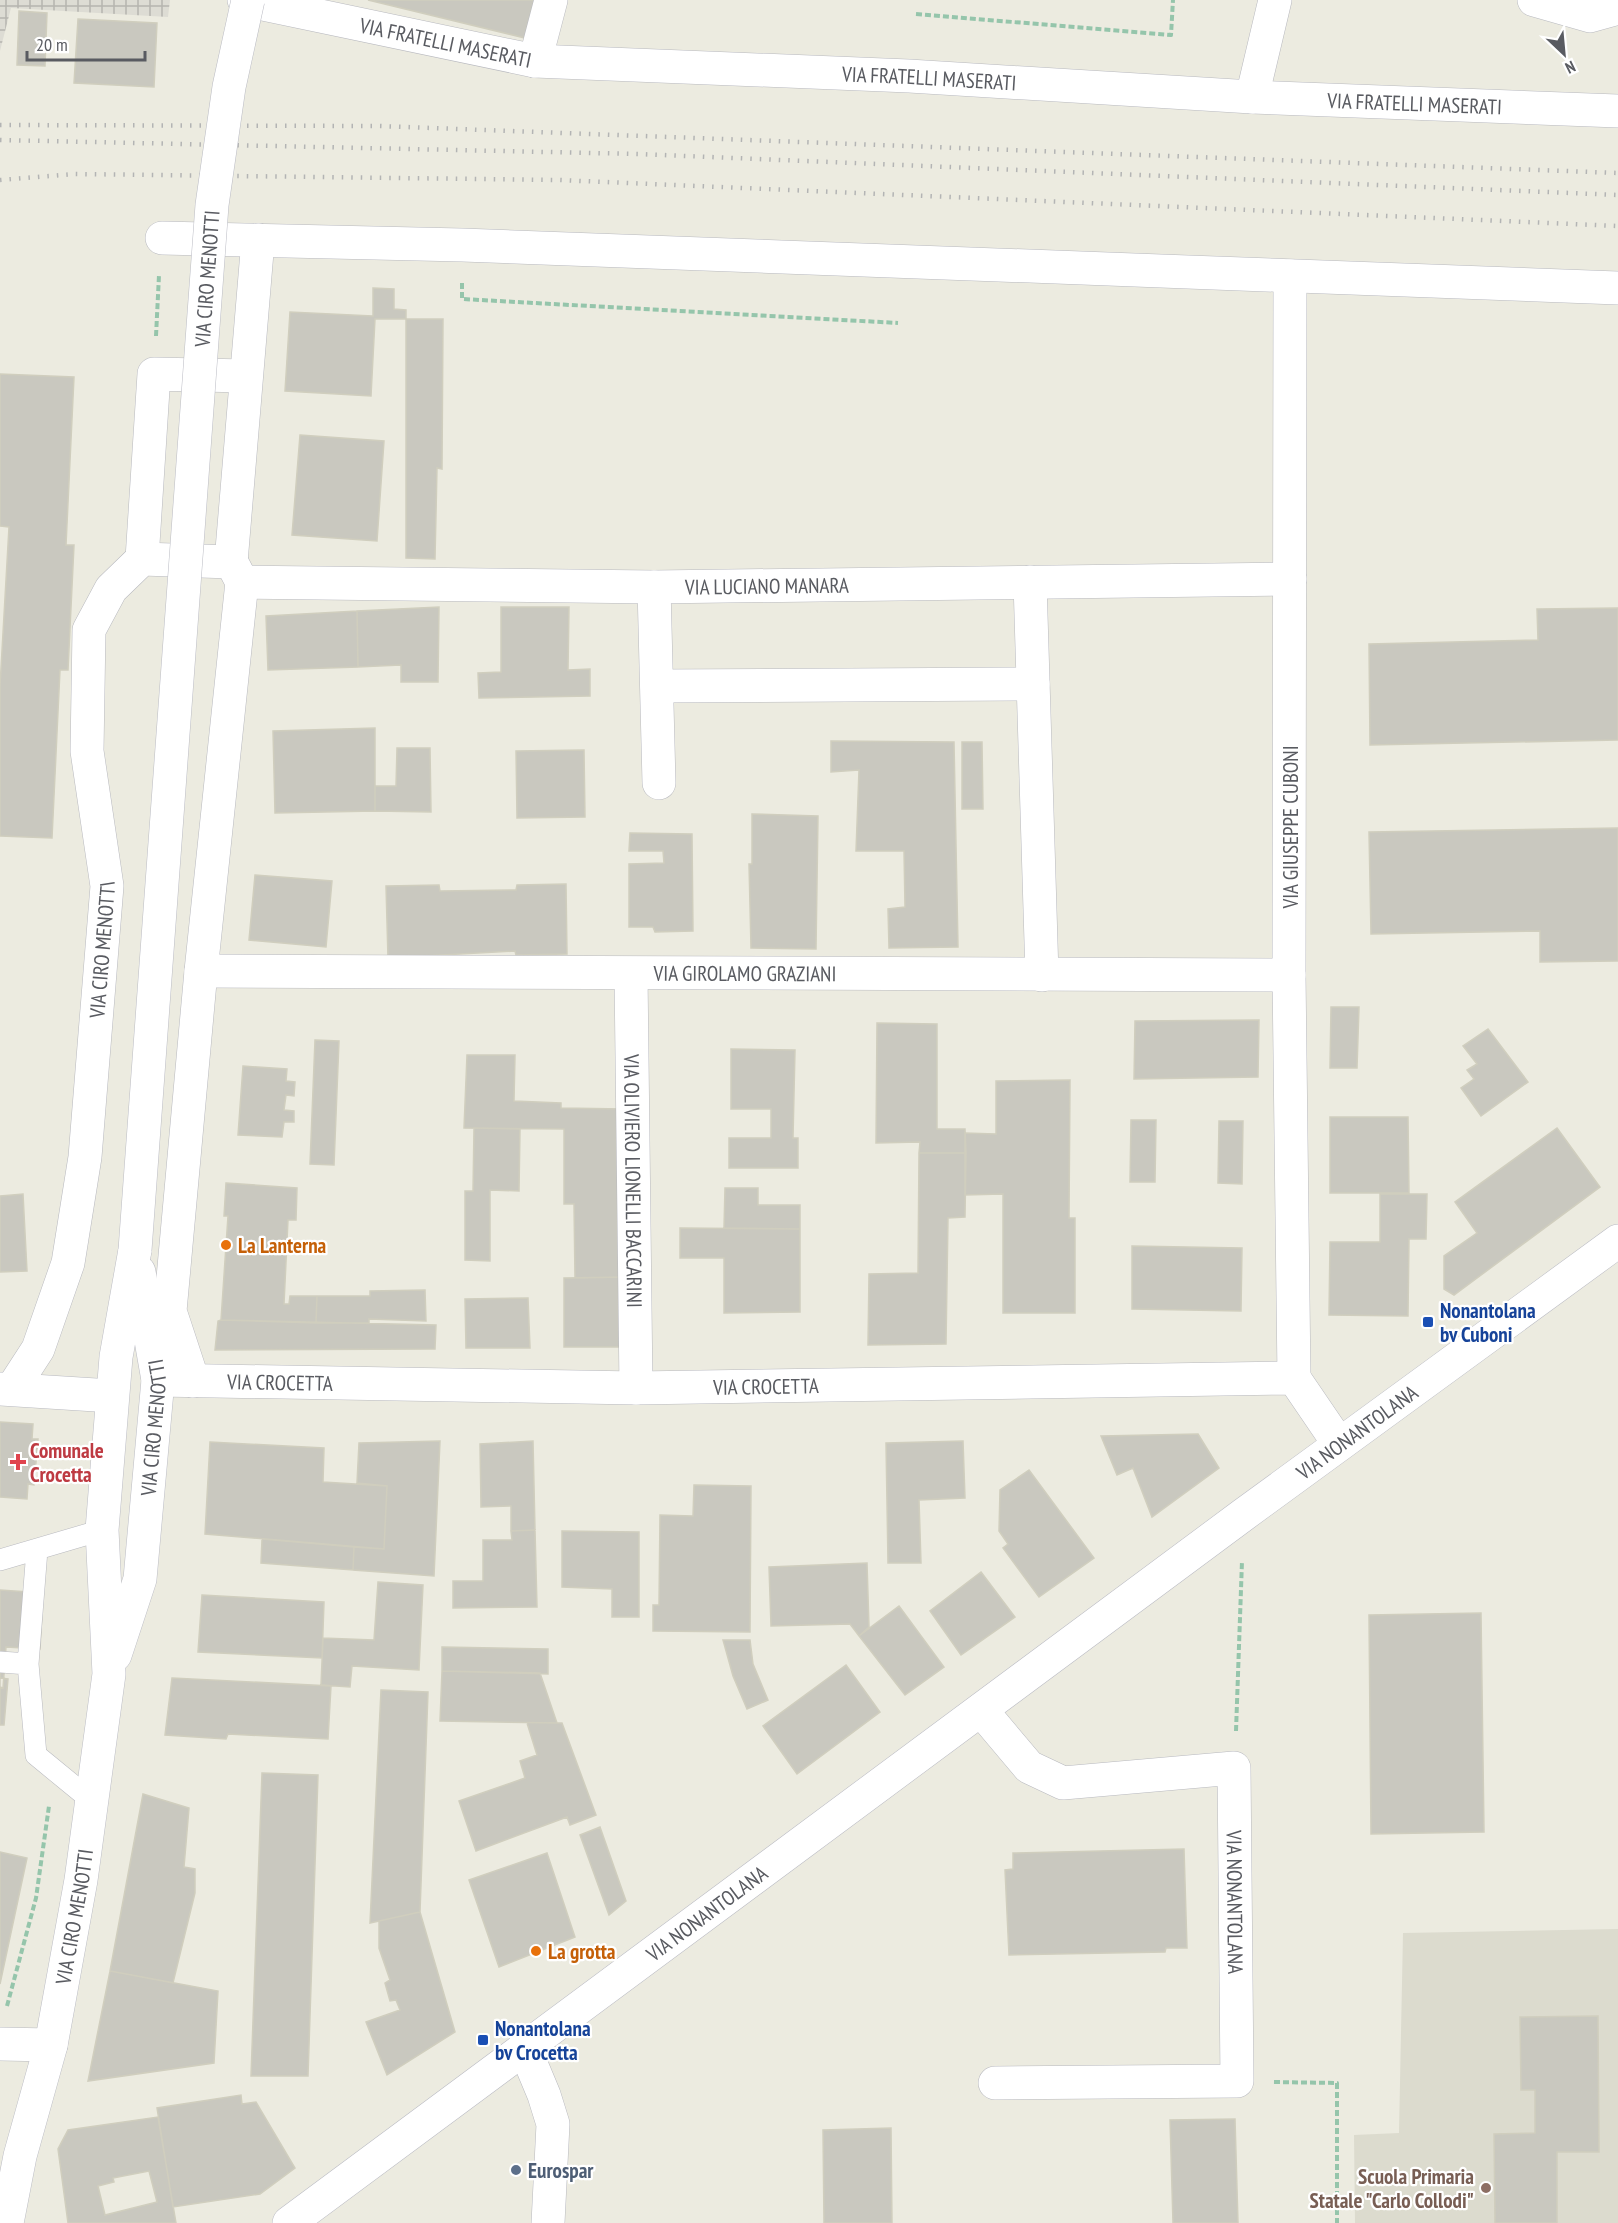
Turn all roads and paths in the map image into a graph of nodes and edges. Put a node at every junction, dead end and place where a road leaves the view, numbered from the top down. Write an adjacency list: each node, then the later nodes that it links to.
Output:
1 (246, 0): 8 (street, VIA FRATELLI MASERATI); 32 (street, VIA CIRO MENOTTI, bridge)
2 (551, 0): 8 (street)
3 (1173, 0): 7 (path)
4 (1275, 0): 9 (street)
5 (1534, 0): 6 (street)
6 (1618, 8)
7 (916, 14)
8 (535, 61): 9 (street, VIA FRATELLI MASERATI)
9 (1252, 97): 10 (street, VIA FRATELLI MASERATI)
10 (1618, 111)
11 (162, 238): 12 (street); 17 (path)
12 (258, 240): 13 (street); 18 (street, VIA CIRO MENOTTI)
13 (462, 245): 14 (street); 16 (path)
14 (1290, 276): 15 (street); 21 (street, VIA GIUSEPPE CUBONI)
15 (1618, 288)
16 (898, 323)
17 (154, 374): 18 (street); 19 (street)
18 (246, 376): 20 (street, VIA CIRO MENOTTI)
19 (142, 559): 20 (street); 37 (street, VIA CIRO MENOTTI)
20 (237, 572): 23 (street, VIA LUCIANO MANARA); 27 (street, VIA CIRO MENOTTI)
21 (1290, 579): 22 (street, VIA LUCIANO MANARA); 30 (street, VIA GIUSEPPE CUBONI)
22 (1030, 582): 23 (street, VIA LUCIANO MANARA); 24 (street)
23 (654, 587): 25 (street)
24 (1033, 684): 25 (street); 29 (street)
25 (657, 686): 26 (street)
26 (659, 783)
27 (201, 971): 28 (street, VIA GIROLAMO GRAZIANI); 35 (street, VIA CIRO MENOTTI)
28 (630, 974): 29 (street, VIA GIROLAMO GRAZIANI); 36 (street, VIA OLIVIERO LIONELLI BACCARINI)
29 (1042, 975): 30 (street, VIA GIROLAMO GRAZIANI)
30 (1289, 975): 33 (street, VIA GIUSEPPE CUBONI)
31 (1618, 1241): 39 (street, VIA NONANTOLANA)
32 (135, 1250): 34 (street, VIA CIRO MENOTTI); 38 (street, VIA CIRO MENOTTI)
33 (1294, 1378): 36 (street, VIA CROCETTA); 39 (street)
34 (158, 1380): 35 (street, VIA CROCETTA); 47 (street, VIA CIRO MENOTTI)
35 (193, 1381): 36 (street, VIA CROCETTA)
36 (636, 1388)
37 (6, 1389): 38 (street)
38 (112, 1396): 41 (street, VIA CIRO MENOTTI)
39 (1340, 1444): 40 (street, VIA NONANTOLANA)
40 (1243, 1515): 48 (street, VIA NONANTOLANA); 49 (path)
41 (102, 1530): 42 (lane); 47 (street, VIA CIRO MENOTTI)
42 (37, 1550): 43 (lane); 46 (lane)
43 (0, 1560): 44 (lane)
44 (0, 1566)
45 (0, 1662): 46 (lane)
46 (28, 1664): 50 (lane)
47 (109, 1674): 50 (street, VIA CIRO MENOTTI)
48 (981, 1710): 49 (street); 53 (street, VIA NONANTOLANA)
49 (1234, 1768): 54 (street, VIA NONANTOLANA)
50 (92, 1801): 52 (street, VIA CIRO MENOTTI)
51 (0, 2044): 52 (street)
52 (51, 2045): 56 (street, VIA CIRO MENOTTI)
53 (524, 2048): 59 (street, VIA NONANTOLANA); 60 (street)
54 (1237, 2081): 55 (street); 61 (path)
55 (995, 2083)
56 (20, 2156): 57 (street, VIA CIRO MENOTTI); 58 (street, VIA CIRO MENOTTI)
57 (8, 2223)
58 (28, 2223)
59 (289, 2223)
60 (548, 2223)
61 (1337, 2223)

